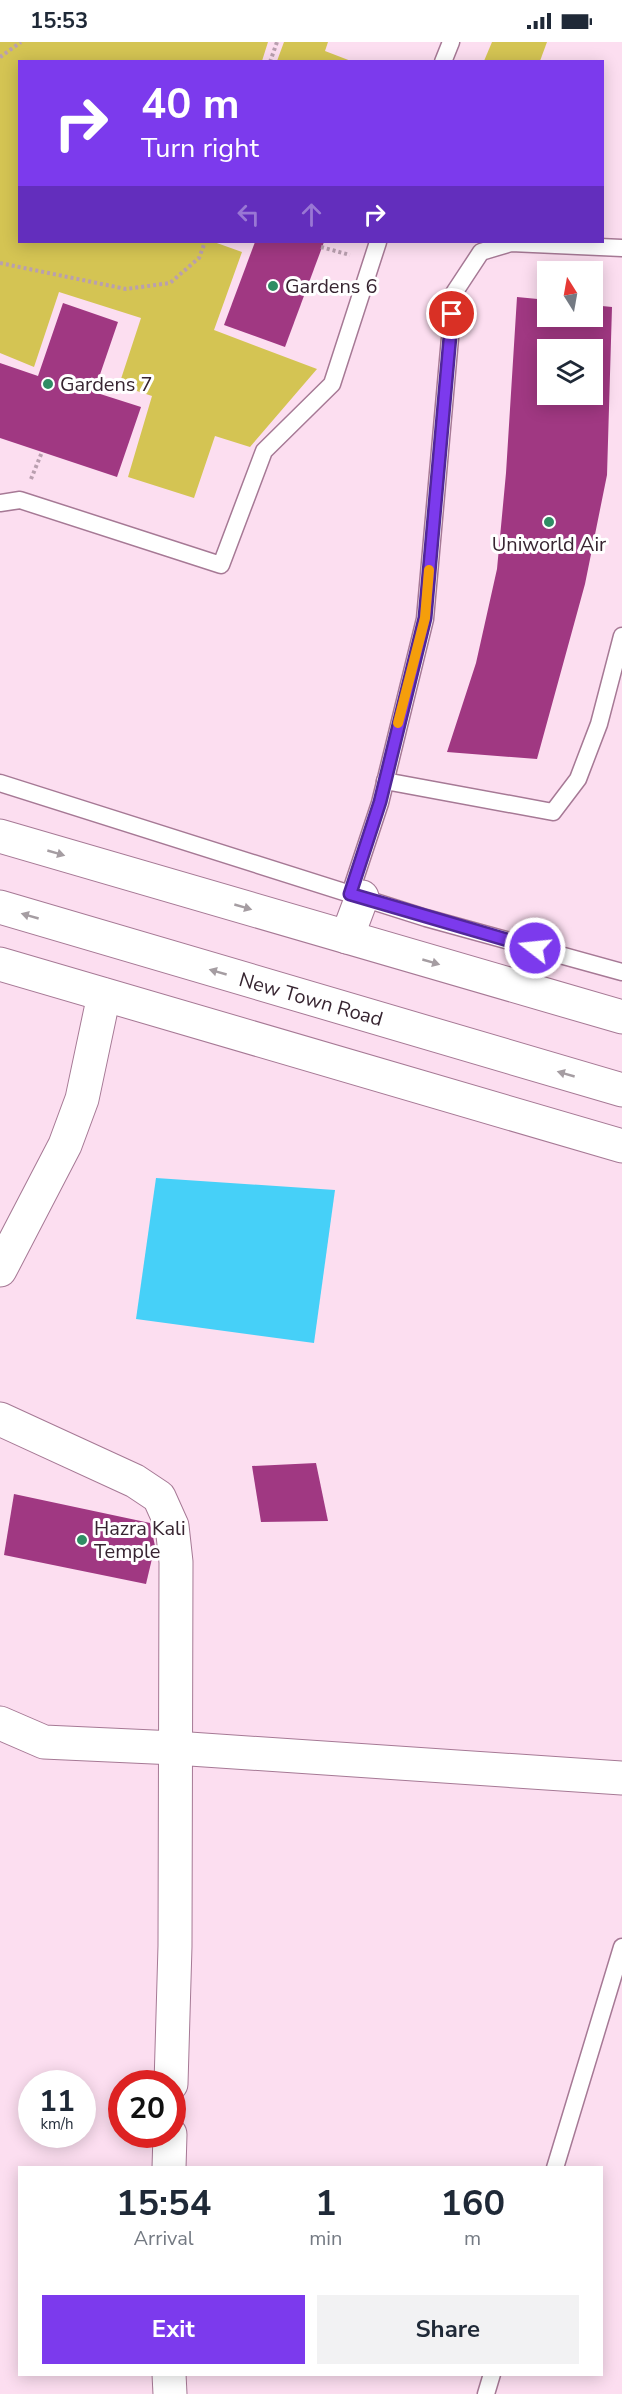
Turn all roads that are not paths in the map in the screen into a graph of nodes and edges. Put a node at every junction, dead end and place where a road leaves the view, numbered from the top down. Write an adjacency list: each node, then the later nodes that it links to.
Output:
1 (451, 42): 2 (lane)
2 (443, 60)
3 (378, 243): 5 (lane)
4 (622, 248): 7 (lane)
5 (0, 503)
6 (622, 636): 7 (lane)
7 (385, 781): 10 (lane)
8 (0, 783): 10 (lane)
9 (0, 836): 12 (street, one-way to 12)
10 (356, 896): 12 (street); 14 (lane)
11 (0, 908): 17 (street, New Town Road, one-way to 11)
12 (347, 937): 16 (street, one-way to 16)
13 (0, 964): 15 (street)
14 (622, 972)
15 (104, 995): 18 (street); 19 (street)
16 (622, 1017)
17 (622, 1090)
18 (622, 1146)
19 (0, 1270)
20 (0, 1419): 22 (street)
21 (0, 1723): 22 (street)
22 (175, 1748): 23 (street); 25 (street)
23 (622, 1778)
24 (622, 1947): 28 (lane)
25 (171, 2070)
26 (170, 2148): 27 (street)
27 (169, 2166)
28 (556, 2166)
29 (169, 2376): 31 (street)
30 (491, 2376): 32 (lane)
31 (170, 2394)
32 (486, 2394)

